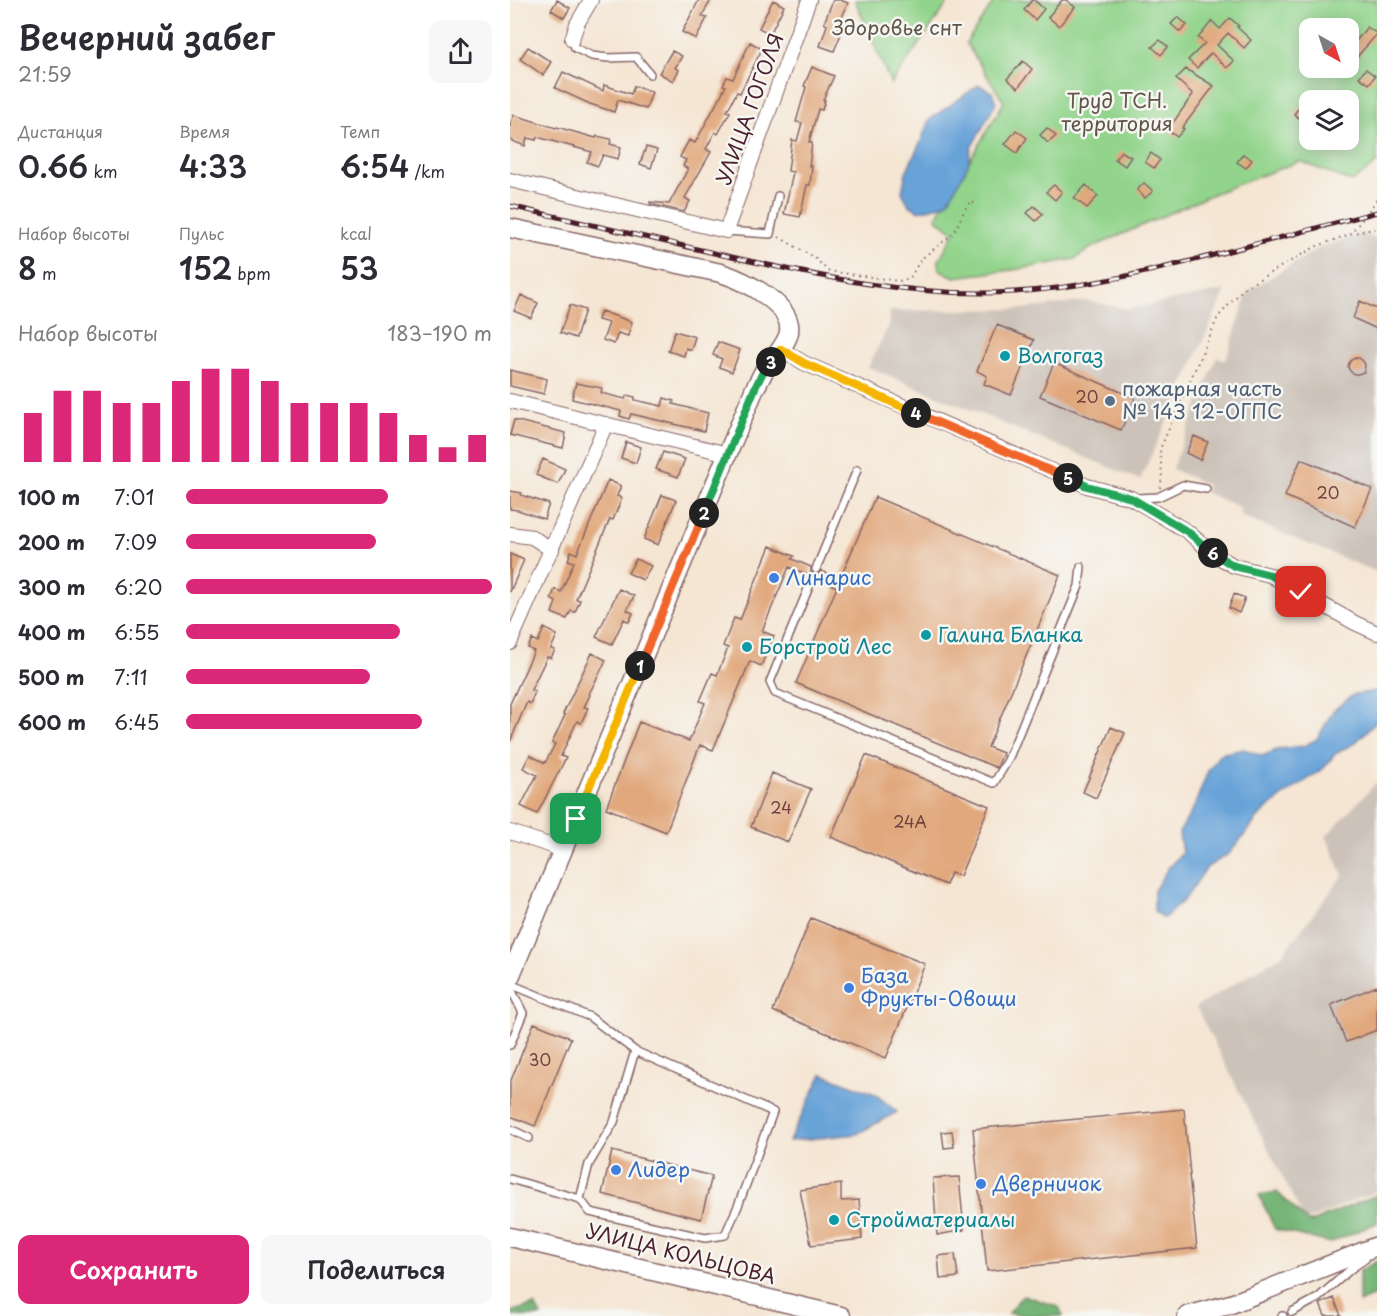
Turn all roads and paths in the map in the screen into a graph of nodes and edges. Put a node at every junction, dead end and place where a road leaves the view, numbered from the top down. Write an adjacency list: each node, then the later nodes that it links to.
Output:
1 (591, 0): 3 (street)
2 (809, 0): 11 (street, УЛИЦА ГОГОЛЯ)
3 (572, 39): 4 (lane)
4 (650, 74)
5 (510, 180): 11 (street)
6 (778, 196): 12 (lane)
7 (1377, 199): 13 (path)
8 (975, 205): 12 (path)
9 (510, 228): 14 (street)
10 (1377, 228): 13 (path)
11 (726, 231): 12 (lane)
12 (770, 234)
13 (1350, 234): 20 (path)
14 (781, 349): 17 (street); 21 (street)
15 (510, 401): 16 (street)
16 (606, 424): 17 (street); 23 (street)
17 (728, 454): 30 (street)
18 (857, 470): 25 (lane)
19 (1206, 489): 20 (lane)
20 (1158, 497): 21 (lane)
21 (1131, 498): 27 (street)
22 (510, 534): 23 (street)
23 (552, 550): 28 (street)
24 (1082, 567): 26 (lane)
25 (816, 569)
26 (813, 577)
27 (1377, 633)
28 (510, 644)
29 (510, 832): 30 (street)
30 (564, 850): 31 (street)
31 (510, 977)
32 (510, 985): 33 (lane); 34 (lane)
33 (510, 1045)
34 (635, 1051): 38 (lane); 38 (lane)
35 (510, 1129): 36 (lane)
36 (529, 1138)
37 (510, 1179): 38 (lane)
38 (579, 1199)
39 (510, 1237): 42 (street, УЛИЦА КОЛЬЦОВА)
40 (1377, 1247): 41 (lane); 43 (street)
41 (1292, 1312)
42 (841, 1316)
43 (1187, 1316)

